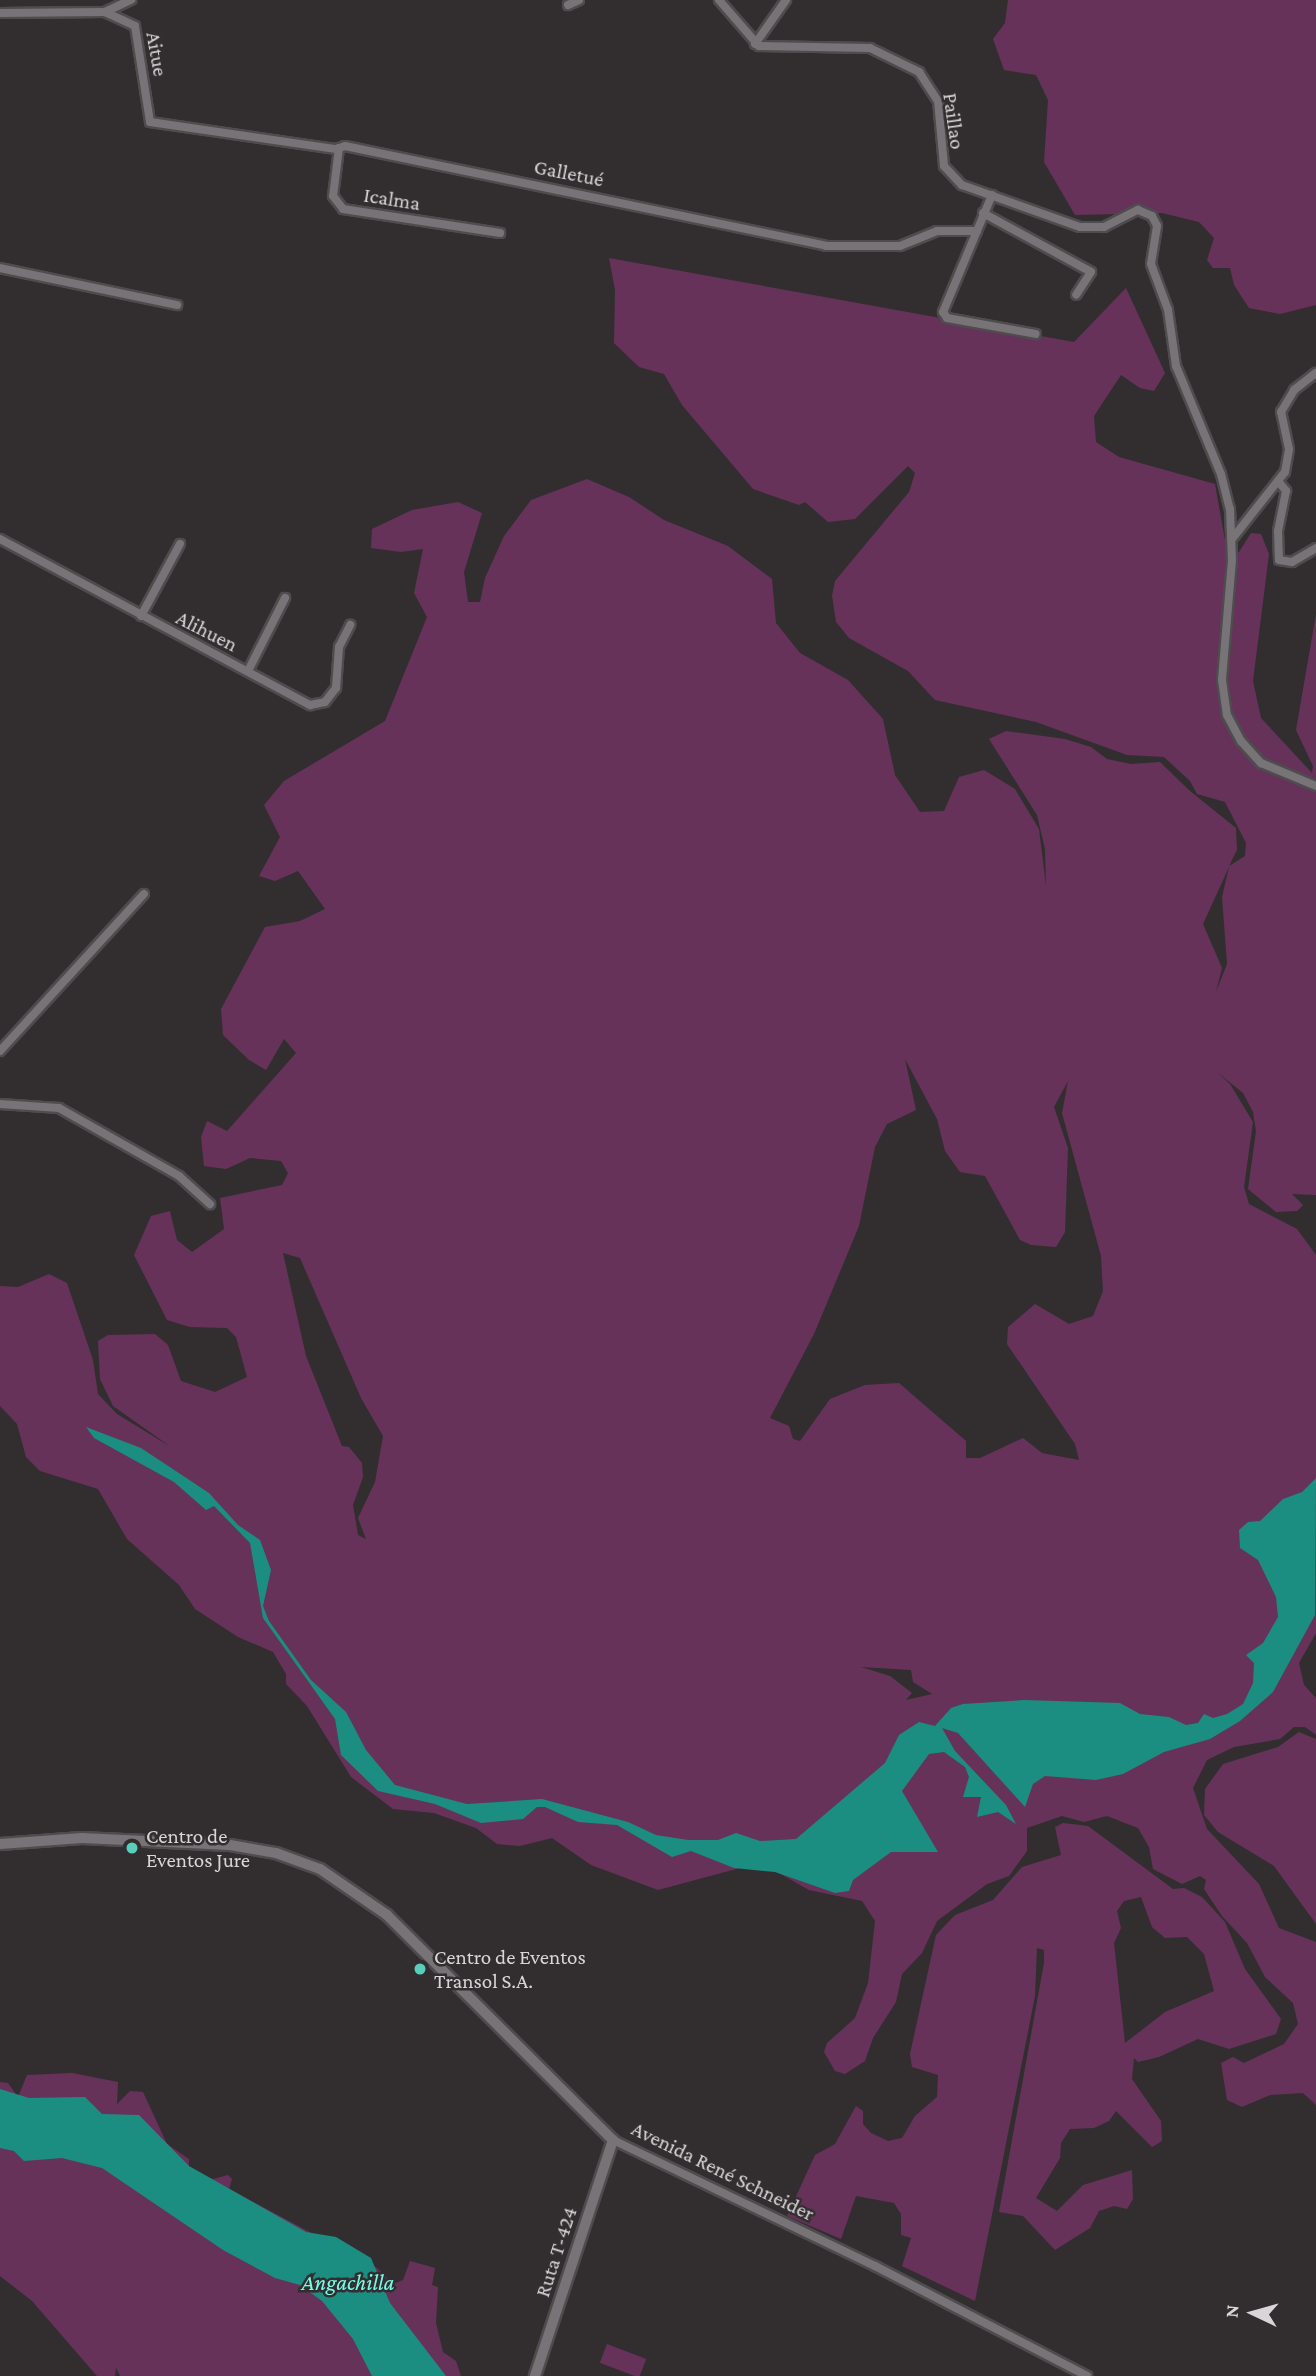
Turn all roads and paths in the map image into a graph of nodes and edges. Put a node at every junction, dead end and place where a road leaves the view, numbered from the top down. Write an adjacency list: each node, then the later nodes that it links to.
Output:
1 (131, 0): 6 (street)
2 (579, 0): 5 (street)
3 (719, 0): 8 (street)
4 (786, 0): 8 (street)
5 (568, 5)
6 (105, 12): 7 (street); 9 (street, Aitue)
7 (0, 13)
8 (755, 44): 11 (street, Paillao)
9 (150, 122): 10 (street, Galletué)
10 (339, 148): 13 (street, Galletué); 14 (street, Icalma)
11 (992, 195): 12 (street); 22 (street, Paillao)
12 (983, 213): 13 (street); 16 (street)
13 (977, 231): 18 (street)
14 (500, 233)
15 (0, 268): 17 (street)
16 (1076, 295)
17 (177, 306)
18 (1036, 334)
19 (1316, 373): 20 (street)
20 (1278, 481): 22 (street); 24 (street)
21 (0, 539): 26 (street, Alihuen)
22 (1232, 539): 29 (street)
23 (180, 544): 26 (street)
24 (1316, 548)
25 (285, 598): 28 (street)
26 (141, 616): 28 (street, Alihuen)
27 (350, 625): 28 (street, Alihuen)
28 (248, 671)
29 (1316, 786)
30 (144, 894): 31 (street)
31 (0, 1051)
32 (0, 1104): 33 (street)
33 (210, 1204)
34 (0, 1844): 35 (street, Avenida René Schneider)
35 (613, 2140): 36 (street, Ruta T-424); 37 (street, Avenida René Schneider)
36 (535, 2376)
37 (1087, 2376)

